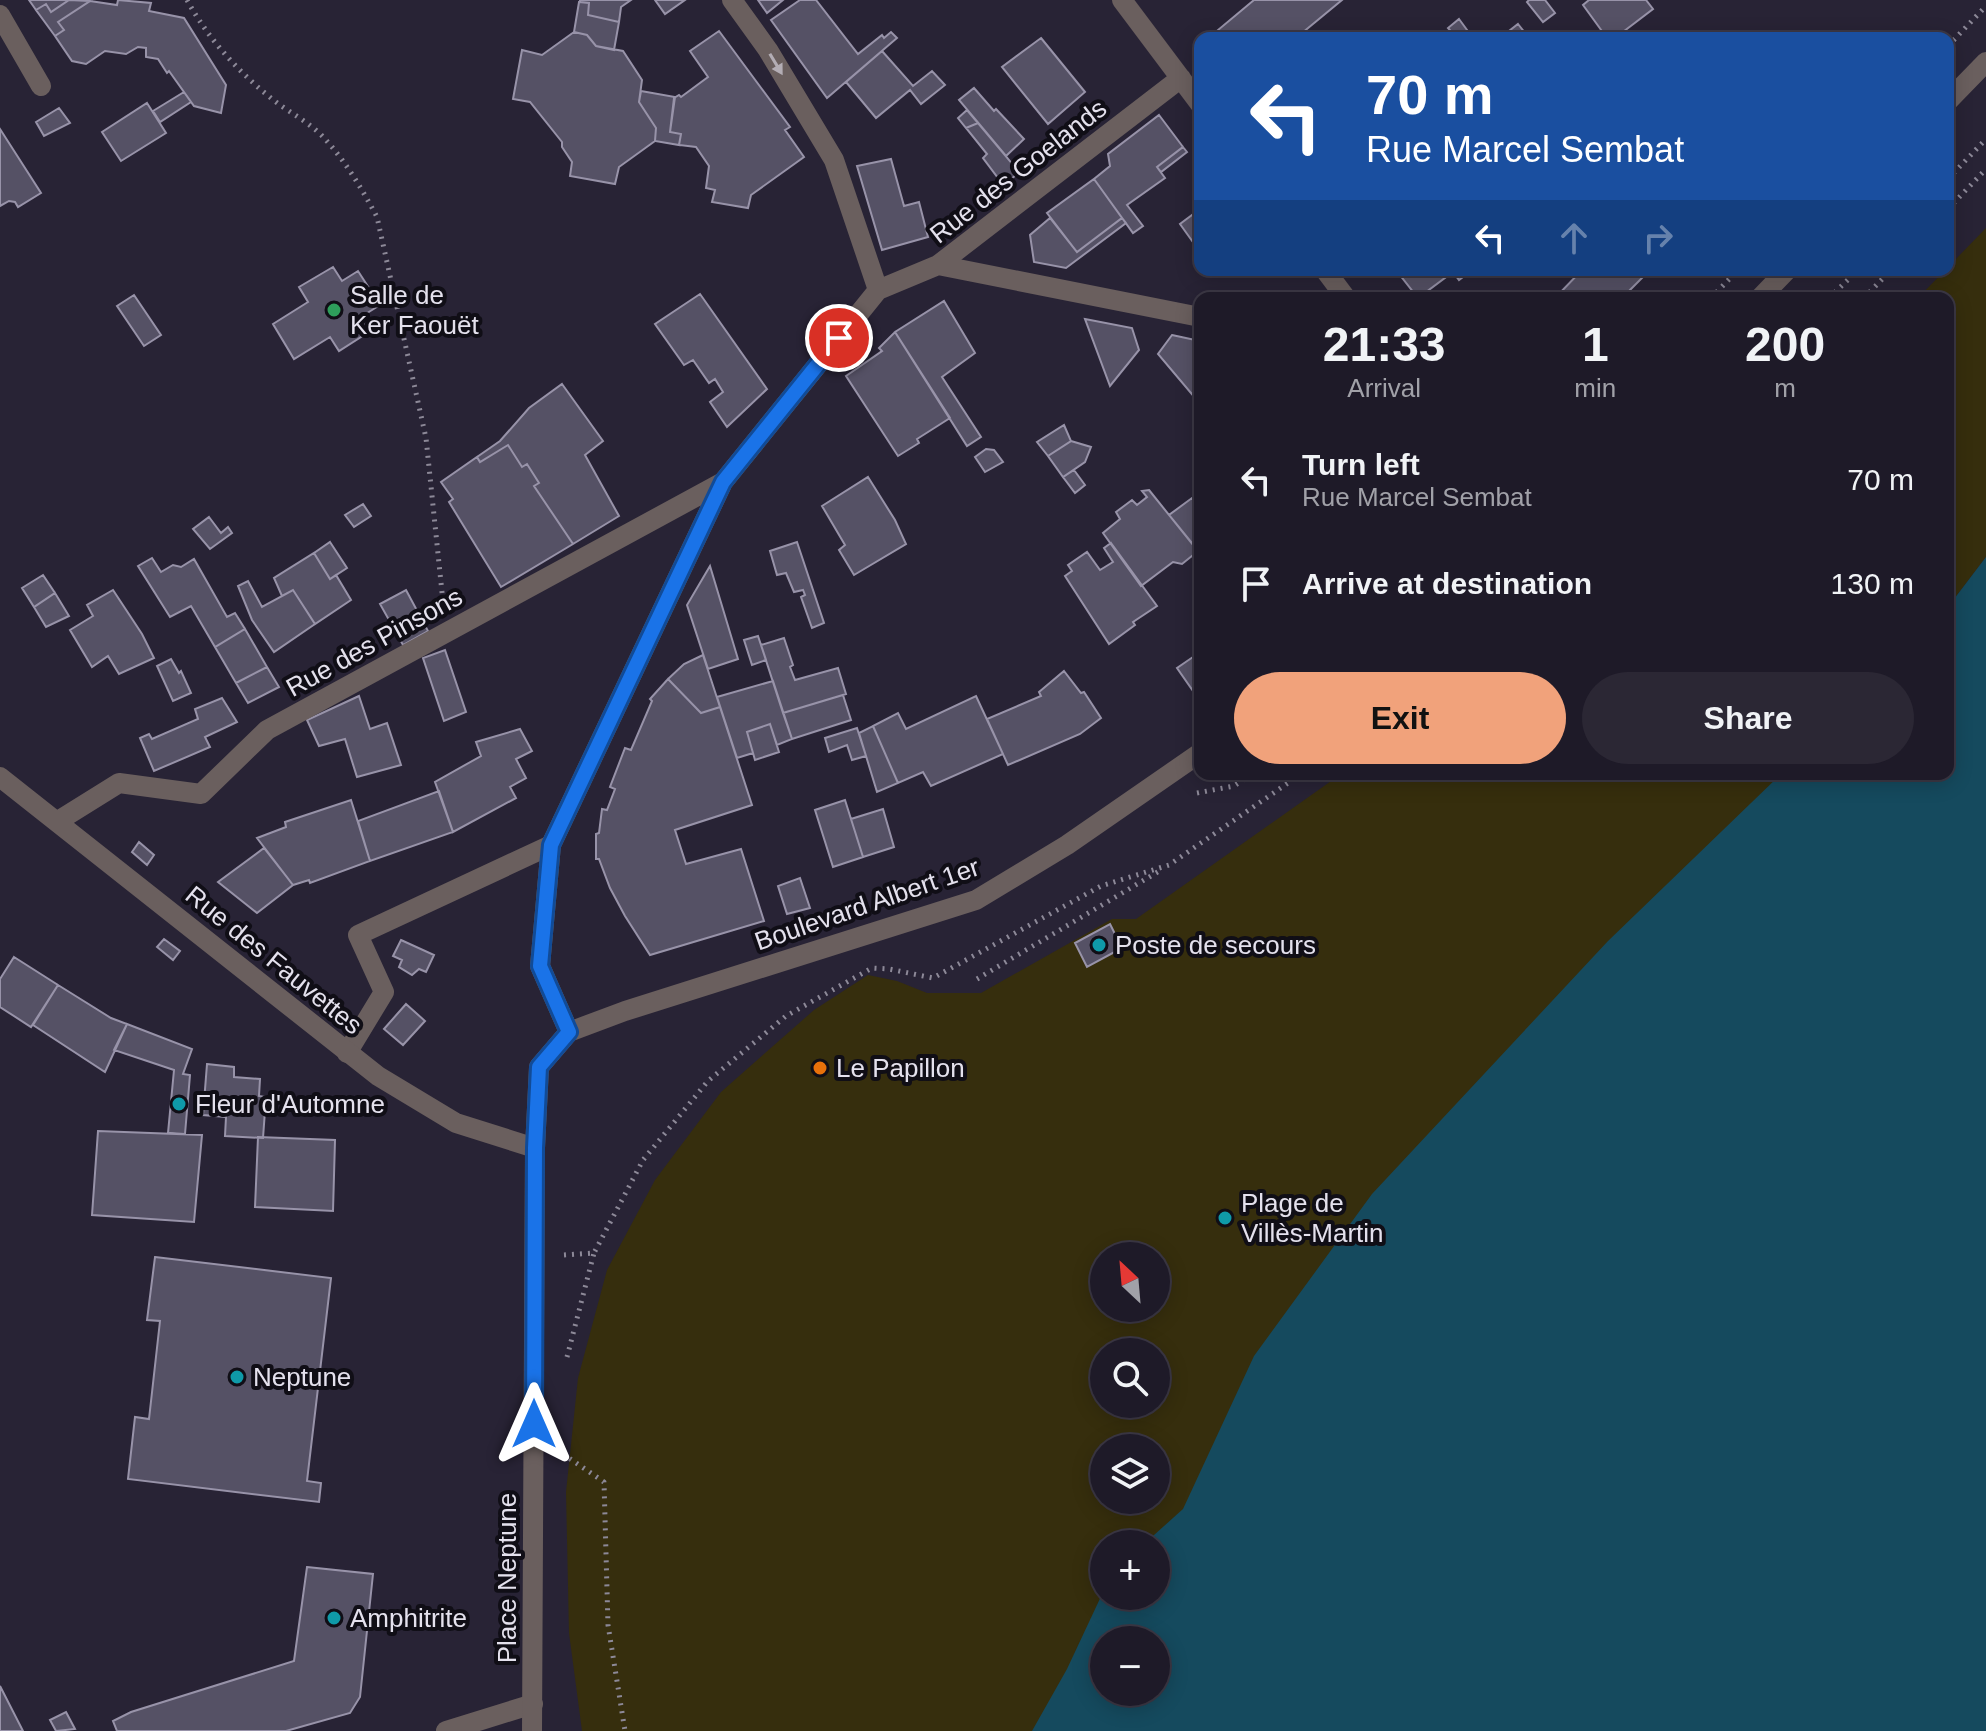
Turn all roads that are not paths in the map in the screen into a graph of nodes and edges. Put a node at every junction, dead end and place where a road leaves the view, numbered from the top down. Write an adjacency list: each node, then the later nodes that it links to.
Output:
1 (732, 0): 11 (street, one-way to 11)
2 (1122, 0): 5 (street)
3 (0, 15): 6 (street)
4 (1986, 62): 7 (street)
5 (1181, 78): 8 (street); 9 (street, Rue des Goelands)
6 (41, 86)
7 (1954, 95)
8 (1194, 96)
9 (938, 265): 11 (street, Rue des Goelands); 13 (street)
10 (1781, 276): 12 (street)
11 (878, 290): 14 (street)
12 (1766, 292)
13 (1194, 316)
14 (723, 482): 17 (street, Rue des Pinsons); 18 (street)
15 (1194, 757): 19 (street, Boulevard Albert 1er)
16 (0, 777): 17 (street, Rue des Fauvettes)
17 (58, 821): 20 (street, Rue des Fauvettes)
18 (551, 845): 19 (street); 20 (street)
19 (569, 1032): 21 (street, Place Neptune)
20 (347, 1053): 21 (street, Rue des Fauvettes)
21 (535, 1148): 22 (street, Place Neptune)
22 (533, 1704): 23 (street); 24 (street, Place Neptune)
23 (446, 1731)
24 (532, 1731)

